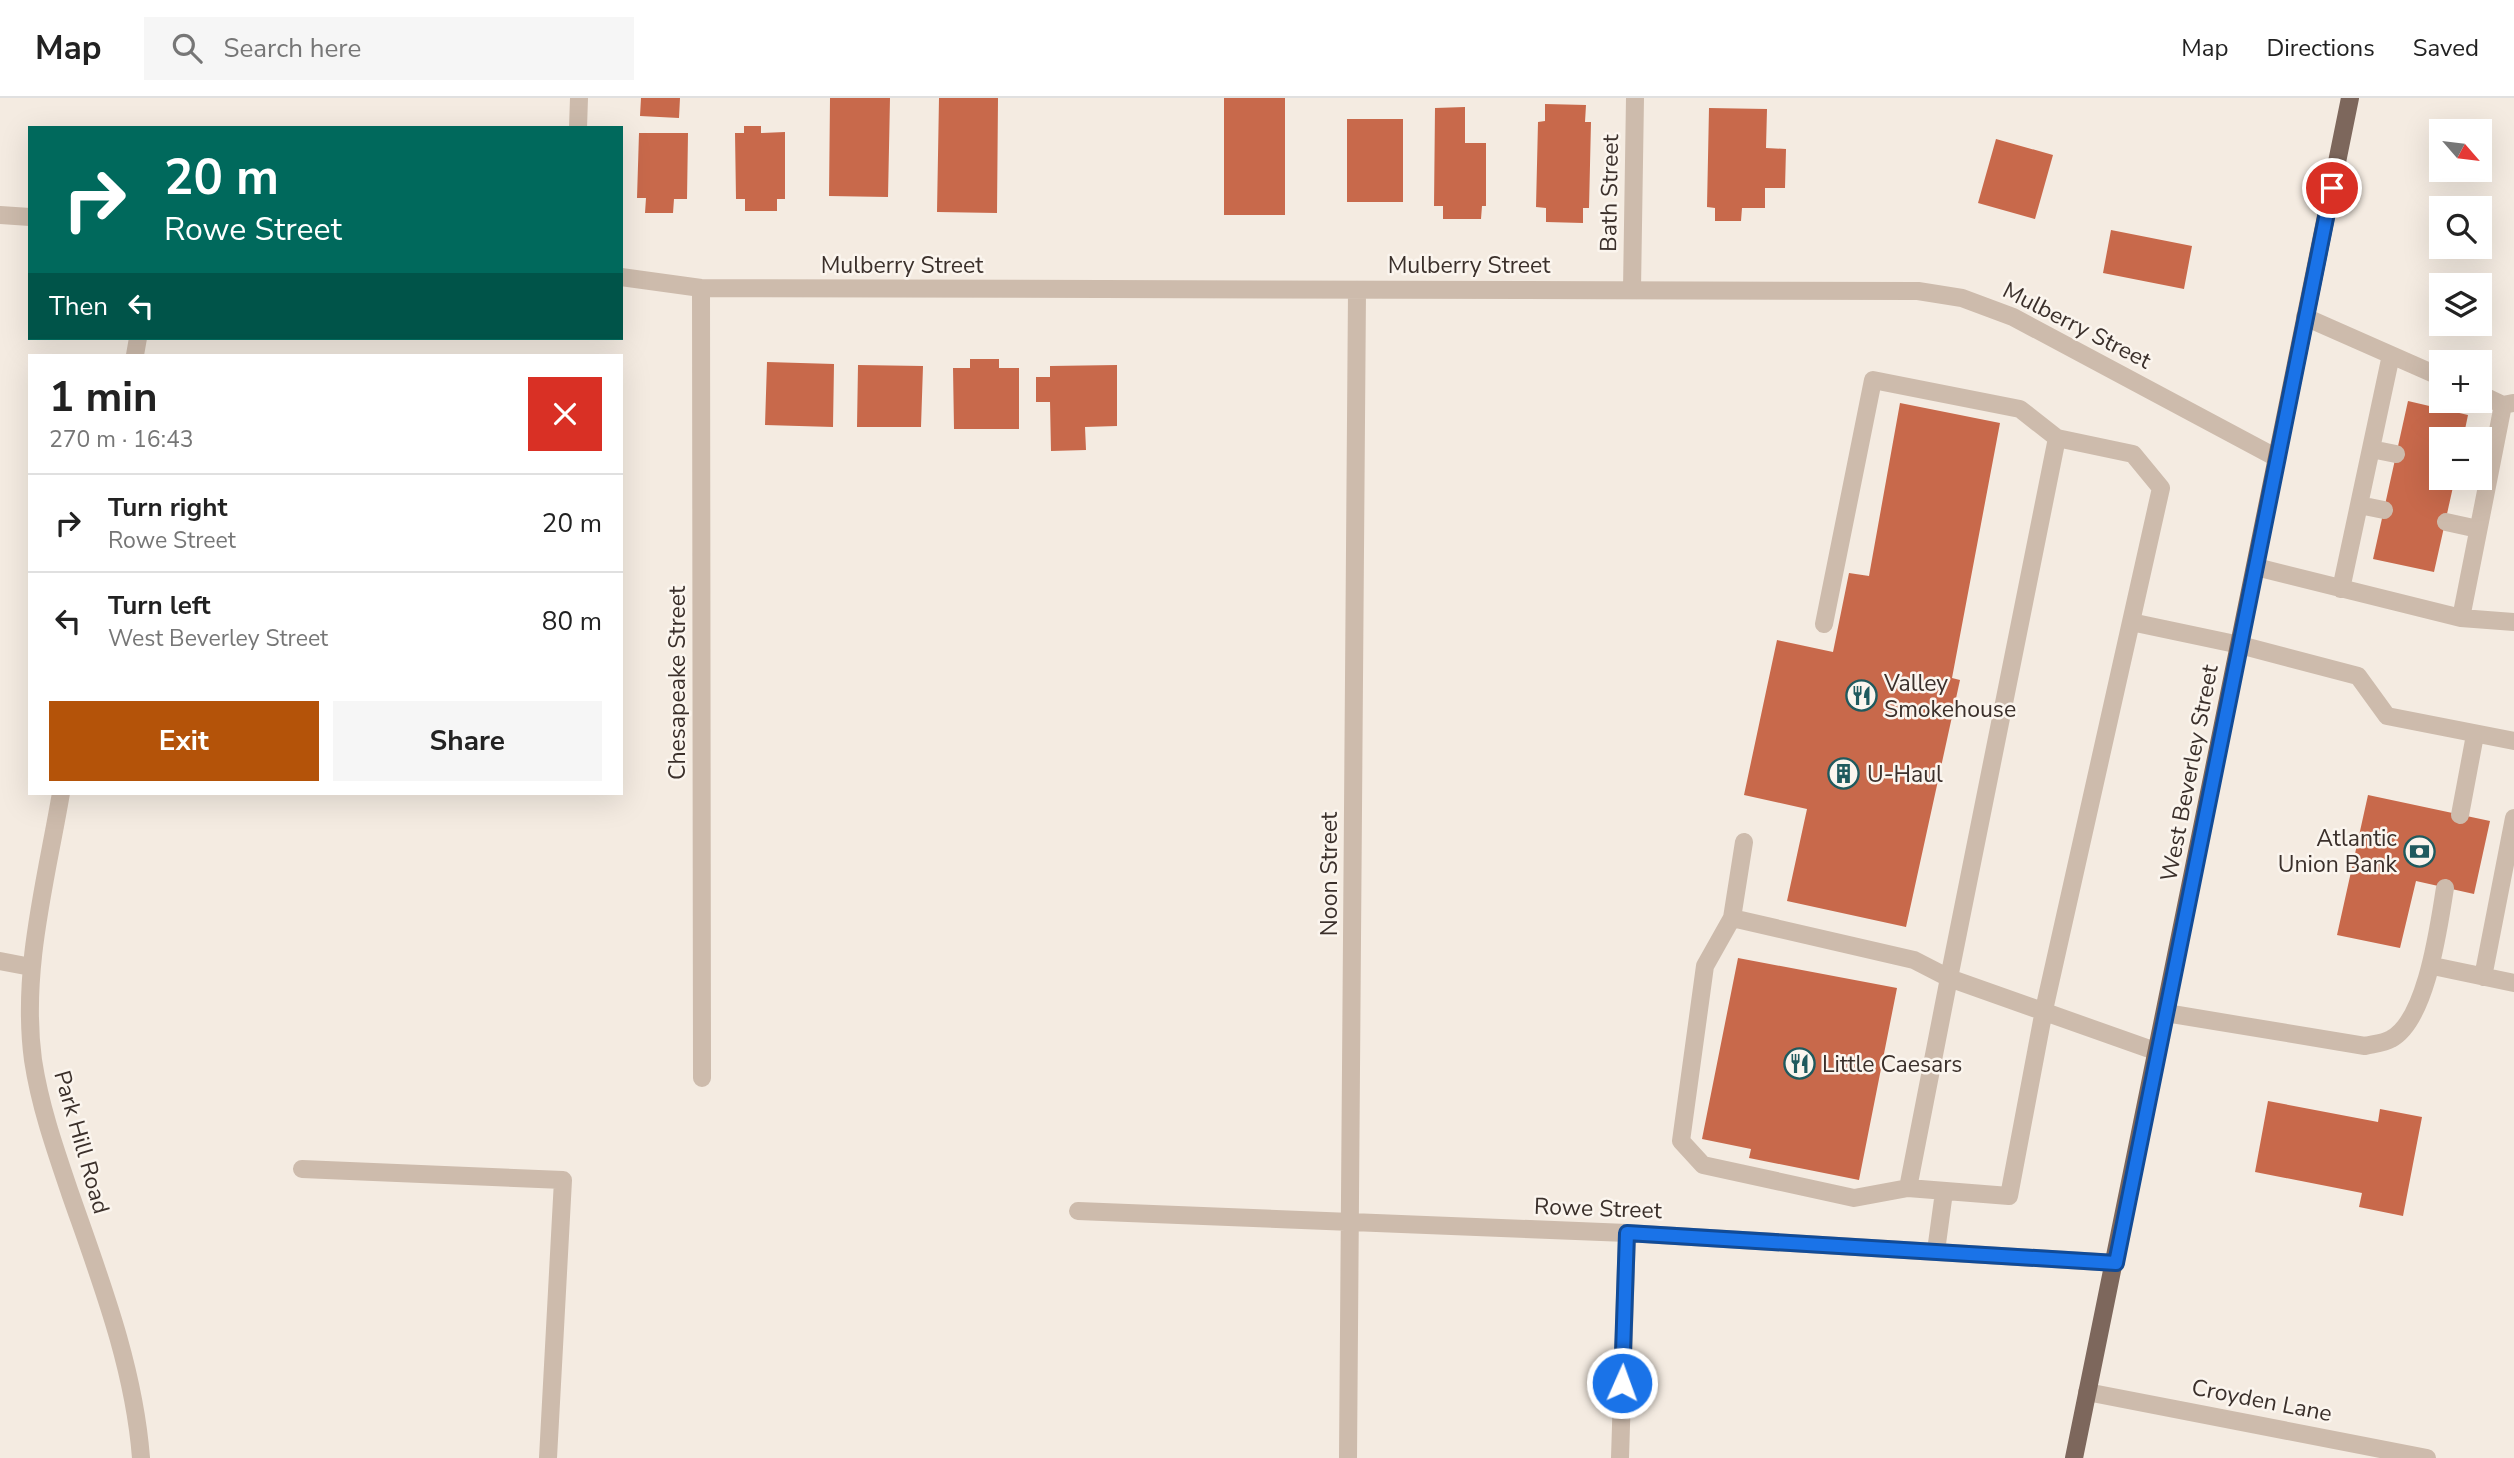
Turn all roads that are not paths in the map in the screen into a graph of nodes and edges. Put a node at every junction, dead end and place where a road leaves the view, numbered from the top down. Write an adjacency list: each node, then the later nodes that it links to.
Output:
1 (579, 98): 4 (street)
2 (1634, 98): 9 (street, Bath Street)
3 (2350, 98): 11 (main road, West Beverley Street)
4 (578, 126)
5 (0, 215): 6 (street)
6 (28, 217)
7 (623, 277): 8 (street, Mulberry Street)
8 (701, 288): 10 (street, Mulberry Street); 49 (street, Chesapeake Street)
9 (1632, 289): 10 (street, Mulberry Street); 19 (street, Mulberry Street)
10 (1357, 291): 54 (street, Noon Street)
11 (2305, 317): 12 (street); 19 (main road, West Beverley Street)
12 (2391, 355): 13 (street); 16 (street)
13 (2429, 372)
14 (2508, 404): 17 (street)
15 (2057, 438): 28 (street); 30 (street); 44 (street)
16 (2371, 449): 18 (street); 21 (street)
17 (2492, 450)
18 (2396, 454)
19 (2277, 458): 25 (main road, West Beverley Street)
20 (2482, 490): 24 (street)
21 (2359, 505): 22 (street); 26 (street)
22 (2384, 510)
23 (2446, 522): 24 (street)
24 (2478, 529): 27 (street)
25 (2256, 567): 26 (street); 31 (main road, West Beverley Street)
26 (2341, 589): 27 (street)
27 (2460, 618): 29 (street)
28 (2132, 622): 31 (street); 46 (street)
29 (2514, 622)
30 (1824, 624)
31 (2240, 645): 32 (street); 47 (main road, West Beverley Street)
32 (2474, 735): 33 (street); 35 (street)
33 (2514, 741)
34 (61, 795): 42 (street, Park Hill Road)
35 (2460, 814)
36 (2514, 818): 43 (street)
37 (1744, 842): 39 (street)
38 (2445, 888): 41 (street)
39 (1732, 918): 44 (street); 51 (street)
40 (0, 961): 42 (street)
41 (2432, 966): 43 (street); 47 (street)
42 (31, 967): 59 (street, Park Hill Road)
43 (2483, 977): 45 (street)
44 (1949, 978): 46 (street); 51 (street)
45 (2514, 983)
46 (2044, 1010): 48 (street); 52 (street)
47 (2166, 1013): 48 (main road, West Beverley Street)
48 (2158, 1052): 57 (main road, West Beverley Street)
49 (702, 1078)
50 (302, 1169): 60 (street)
51 (1909, 1188): 52 (street)
52 (1944, 1192): 56 (street)
53 (1078, 1211): 54 (street, Rowe Street)
54 (1351, 1223): 55 (street, Rowe Street); 61 (street, Noon Street)
55 (1627, 1233): 56 (street, Rowe Street); 62 (street)
56 (1936, 1251): 57 (street, Rowe Street)
57 (2116, 1263): 58 (main road, West Beverley Street)
58 (2087, 1392): 63 (main road, West Beverley Street); 64 (street, Croyden Lane)
59 (141, 1458)
60 (548, 1458)
61 (1348, 1458)
62 (1620, 1458)
63 (2074, 1458)
64 (2427, 1458)

